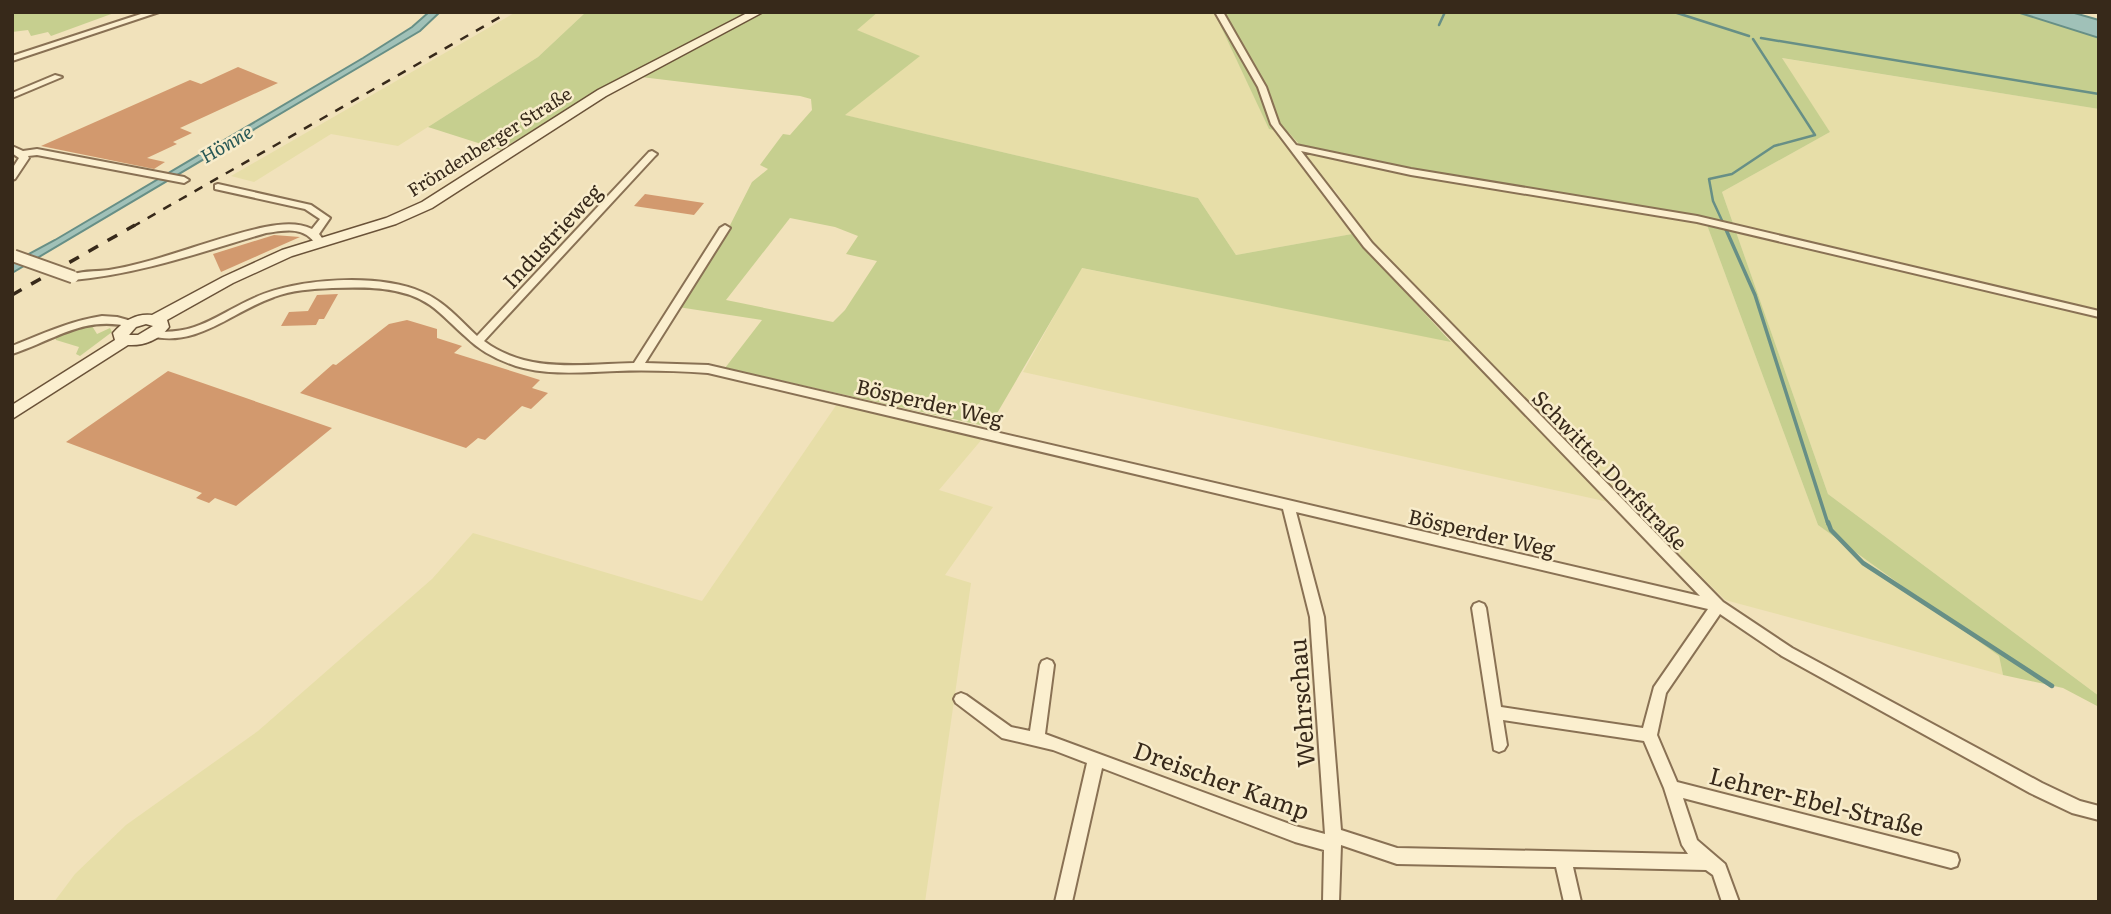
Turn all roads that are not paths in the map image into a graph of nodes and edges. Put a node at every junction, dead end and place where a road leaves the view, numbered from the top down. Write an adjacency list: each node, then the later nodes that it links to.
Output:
1 (155, 12): 4 (street)
2 (758, 12): 17 (main road, Fröndenberger Straße)
3 (1219, 12): 7 (street, Schwitter Dorfstraße)
4 (12, 59)
5 (58, 77): 6 (street)
6 (12, 96)
7 (1293, 147): 15 (street); 28 (street, Schwitter Dorfstraße)
8 (12, 149): 9 (street)
9 (22, 154): 11 (street); 12 (street)
10 (652, 155): 23 (street, Industrieweg)
11 (159, 174): 13 (street)
12 (12, 177)
13 (180, 179)
14 (218, 187): 17 (street)
15 (1730, 226): 19 (street)
16 (725, 228): 25 (street)
17 (317, 237): 18 (street, bridge); 21 (main road, Fröndenberger Straße)
18 (13, 255)
19 (2099, 314)
20 (131, 324): 21 (main road); 22 (main road); 24 (street)
21 (155, 327): 22 (main road); 23 (street, Bösperder Weg)
22 (125, 340): 26 (main road)
23 (478, 341): 25 (street, Bösperder Weg)
24 (12, 350)
25 (637, 367): 27 (street, Bösperder Weg)
26 (12, 413)
27 (1288, 504): 28 (street, Bösperder Weg); 39 (street, Wehrschau)
28 (1717, 606): 33 (street); 38 (street, Schwitter Dorfstraße)
29 (1479, 608): 32 (street)
30 (1047, 664): 34 (street)
31 (961, 699): 34 (street, Dreischer Kamp)
32 (1494, 712): 33 (street); 35 (street)
33 (1648, 735): 37 (street)
34 (1037, 739): 36 (street, Dreischer Kamp)
35 (1499, 745)
36 (1096, 759): 39 (street, Dreischer Kamp); 43 (street)
37 (1672, 788): 41 (street, Lehrer-Ebel-Straße); 42 (street)
38 (2099, 813)
39 (1333, 840): 40 (street, Dreischer Kamp); 44 (street, Wehrschau)
40 (1563, 860): 42 (street, Dreischer Kamp); 45 (street)
41 (1951, 860)
42 (1708, 862): 46 (street)
43 (1063, 902)
44 (1331, 902)
45 (1573, 902)
46 (1731, 902)

